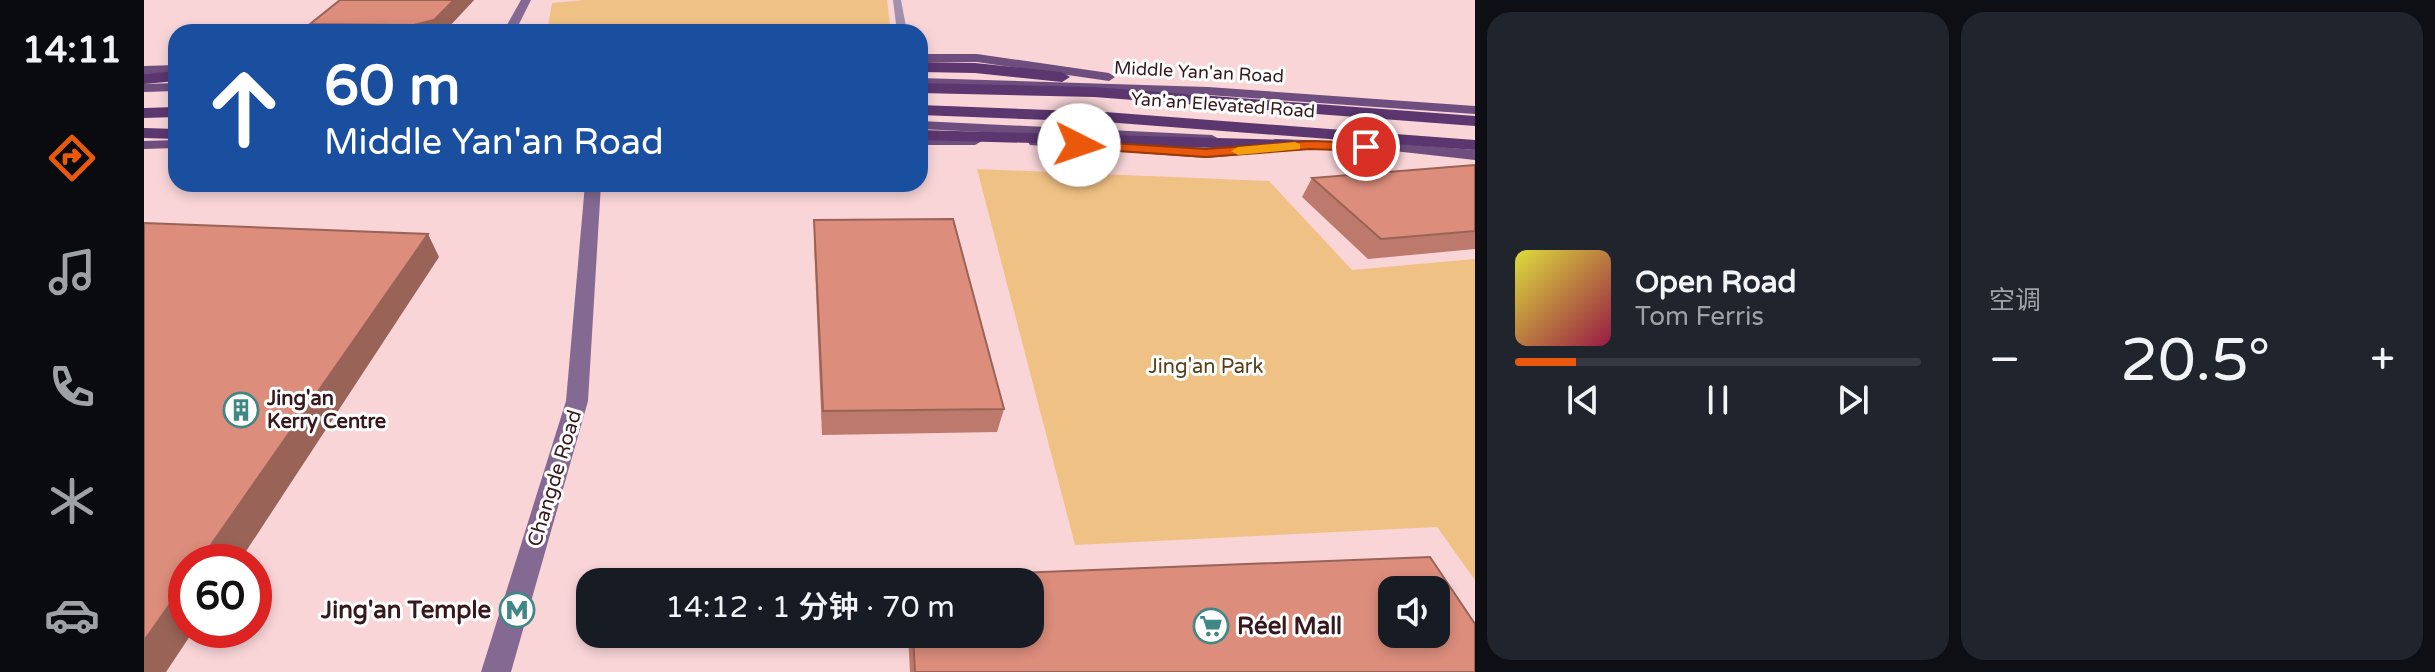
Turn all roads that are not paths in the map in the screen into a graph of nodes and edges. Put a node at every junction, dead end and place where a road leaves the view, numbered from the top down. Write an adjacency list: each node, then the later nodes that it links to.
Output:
1 (526, 0): 3 (main road)
2 (897, 0): 4 (lane)
3 (513, 24)
4 (901, 24)
5 (928, 58): 15 (main road)
6 (928, 67): 15 (highway)
7 (168, 69): 8 (main road)
8 (144, 70)
9 (168, 77): 10 (highway)
10 (144, 79)
11 (928, 85): 15 (main road, Middle Yan'an Road)
12 (928, 85): 20 (highway, Yan'an Elevated Road)
13 (168, 89): 14 (highway)
14 (144, 90)
15 (1208, 91): 17 (main road, Middle Yan'an Road)
16 (928, 110): 29 (highway, Yan'an Elevated Road)
17 (1475, 110)
18 (168, 112): 19 (highway)
19 (144, 113)
20 (1475, 121)
21 (928, 125): 28 (main road)
22 (144, 131): 23 (highway)
23 (168, 131)
24 (928, 138): 28 (main road)
25 (928, 138): 28 (highway)
26 (168, 144): 27 (main road)
27 (144, 145)
28 (1310, 145): 30 (main road)
29 (1475, 145)
30 (1475, 155)
31 (592, 192): 32 (main road, Changde Road)
32 (496, 672)

